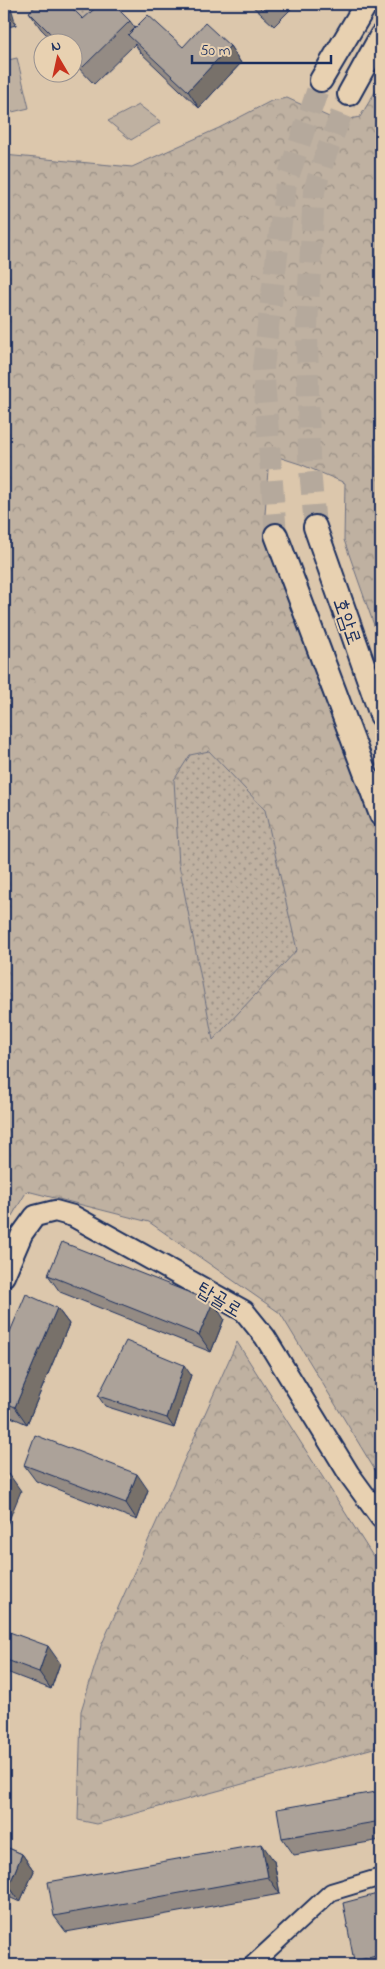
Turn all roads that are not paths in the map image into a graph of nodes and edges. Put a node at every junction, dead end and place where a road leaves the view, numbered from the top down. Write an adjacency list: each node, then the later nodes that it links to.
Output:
1 (366, 4): 3 (main road)
2 (381, 36): 4 (main road)
3 (321, 80)
4 (349, 94)
5 (315, 527): 7 (main road, 호암로)
6 (276, 535): 8 (main road)
7 (381, 715)
8 (381, 815)
9 (4, 1276): 10 (street, 탑골로)
10 (381, 1518)
11 (381, 1877): 12 (street)
12 (252, 1965)

